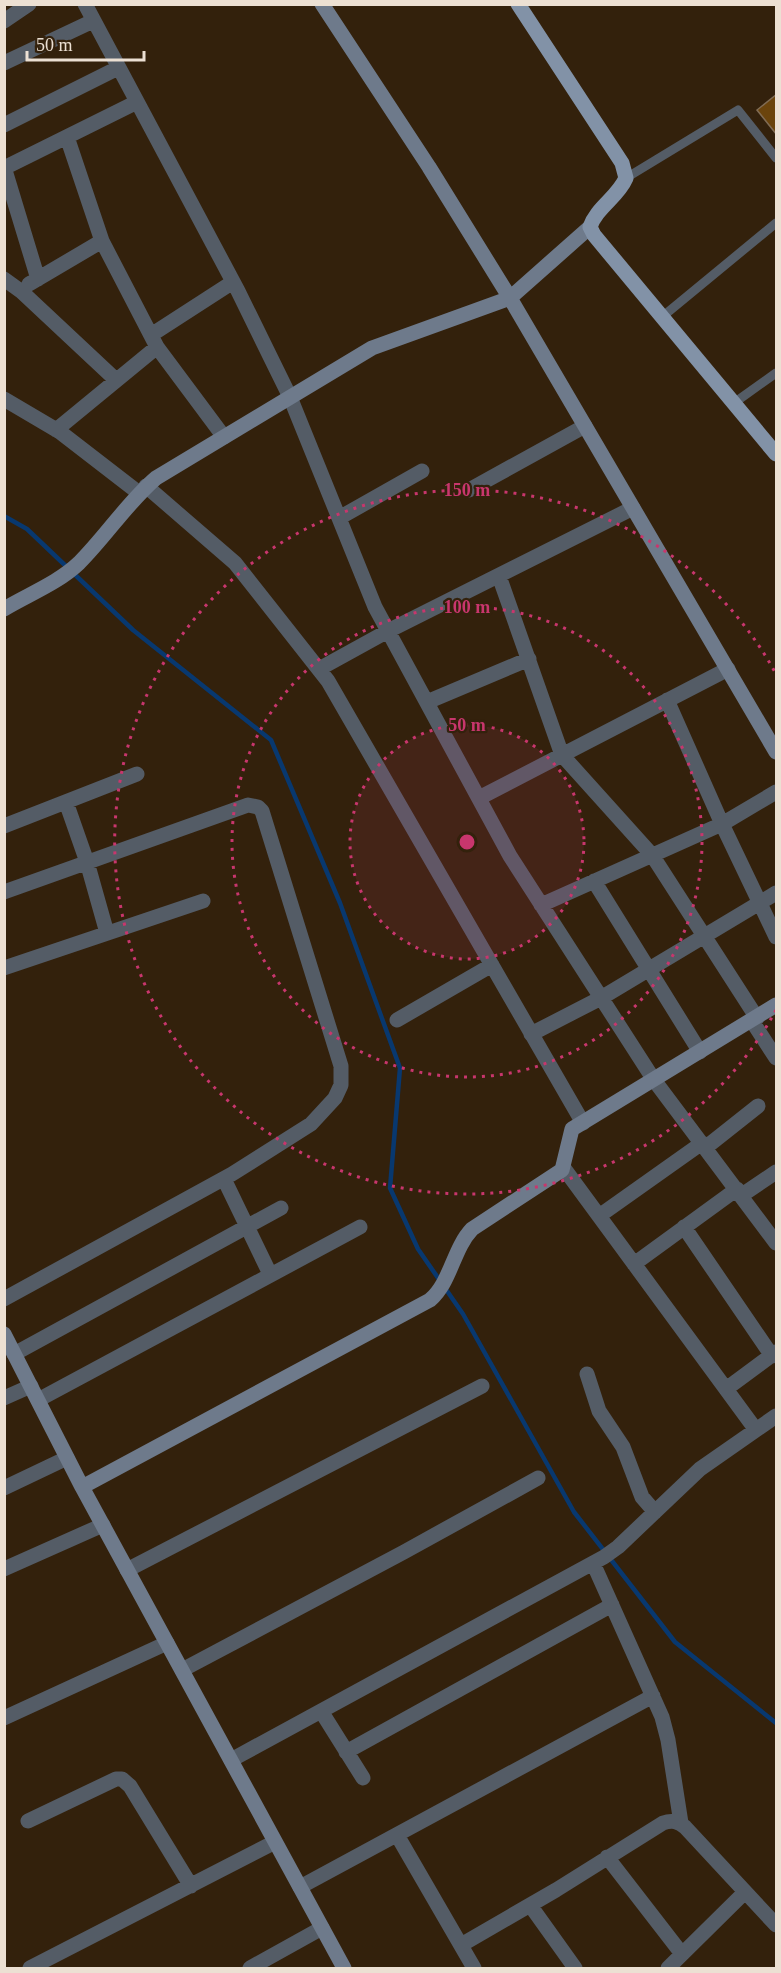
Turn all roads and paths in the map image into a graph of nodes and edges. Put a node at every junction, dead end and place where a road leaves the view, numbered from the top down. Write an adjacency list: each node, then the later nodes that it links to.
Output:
1 (29, 4): 5 (street)
2 (85, 4): 6 (street)
3 (322, 4): 22 (street)
4 (518, 4): 14 (main road)
5 (4, 21)
6 (93, 21): 7 (street); 8 (street)
7 (4, 63)
8 (118, 68): 9 (street); 10 (street)
9 (137, 102): 11 (street); 20 (street)
10 (4, 125)
11 (67, 137): 13 (street); 17 (street)
12 (777, 158): 14 (lane)
13 (4, 167): 19 (street)
14 (626, 178): 16 (main road)
15 (777, 223): 23 (lane)
16 (590, 227): 22 (street); 23 (main road)
17 (102, 241): 19 (street); 24 (street)
18 (4, 279): 21 (street)
19 (38, 279): 21 (street)
20 (233, 282): 24 (street); 27 (street)
21 (19, 290): 26 (street)
22 (510, 298): 27 (street); 30 (street)
23 (663, 317): 29 (main road)
24 (154, 341): 26 (street); 32 (street)
25 (777, 373): 29 (lane)
26 (116, 380): 31 (street)
27 (290, 397): 32 (street); 38 (street)
28 (4, 399): 31 (street)
29 (734, 404): 33 (main road)
30 (585, 426): 36 (street); 37 (street)
31 (56, 430): 35 (street)
32 (224, 437): 35 (street)
33 (777, 454)
34 (422, 471): 38 (street)
35 (143, 490): 40 (street); 43 (street)
36 (469, 490)
37 (633, 508): 39 (street); 44 (street)
38 (339, 518): 41 (street)
39 (499, 576): 41 (street); 42 (street)
40 (4, 609)
41 (388, 631): 43 (street); 46 (street)
42 (529, 659): 46 (street); 48 (street)
43 (319, 669): 66 (street)
44 (728, 669): 45 (street); 47 (street)
45 (667, 700): 48 (street); 53 (street)
46 (427, 702): 51 (street)
47 (777, 752)
48 (562, 755): 51 (street); 55 (street)
49 (138, 774): 52 (street)
50 (777, 792): 53 (street)
51 (479, 798): 62 (street)
52 (66, 802): 54 (street); 56 (street)
53 (722, 824): 55 (street); 61 (street)
54 (4, 826)
55 (652, 855): 57 (street); 64 (street)
56 (87, 862): 58 (street); 63 (street); 82 (street)
57 (594, 881): 62 (street); 68 (street)
58 (4, 892)
59 (777, 892): 61 (street)
60 (202, 902): 63 (street)
61 (760, 903): 64 (street); 65 (street)
62 (541, 905): 69 (street)
63 (107, 933): 67 (street)
64 (705, 937): 68 (street); 71 (street)
65 (777, 937)
66 (492, 965): 72 (street); 73 (street)
67 (4, 968)
68 (649, 970): 69 (street); 74 (street)
69 (601, 998): 73 (street); 76 (street)
70 (777, 1005): 71 (street)
71 (754, 1019): 74 (street); 75 (street)
72 (397, 1020)
73 (531, 1034): 78 (street)
74 (700, 1052): 76 (street)
75 (777, 1058)
76 (654, 1080): 78 (street); 79 (street)
77 (758, 1106): 79 (street)
78 (583, 1123): 80 (street)
79 (704, 1145): 83 (street); 85 (street)
80 (563, 1167): 85 (street); 106 (street)
81 (777, 1172): 83 (street)
82 (224, 1179): 86 (street); 92 (street)
83 (739, 1192): 88 (street); 89 (street)
84 (281, 1208): 86 (street)
85 (599, 1216): 90 (street)
86 (246, 1227): 91 (street); 94 (street)
87 (360, 1227): 91 (street)
88 (684, 1227): 90 (street); 95 (street)
89 (777, 1243)
90 (634, 1264): 99 (street)
91 (270, 1274): 101 (street)
92 (4, 1299)
93 (4, 1334): 94 (street)
94 (14, 1354): 97 (street)
95 (774, 1354): 99 (street)
96 (587, 1374): 108 (street)
97 (31, 1386): 100 (street); 101 (street)
98 (482, 1386): 112 (street)
99 (726, 1389): 103 (street)
100 (4, 1398)
101 (38, 1400): 104 (street)
102 (777, 1416): 103 (street)
103 (756, 1430): 108 (street)
104 (67, 1458): 106 (street); 107 (street)
105 (538, 1478): 115 (street)
106 (82, 1487): 109 (street)
107 (4, 1488)
108 (655, 1512): 110 (street)
109 (103, 1525): 111 (street); 112 (street)
110 (598, 1560): 113 (street); 117 (street)
111 (4, 1569)
112 (127, 1570): 114 (street)
113 (612, 1605): 116 (street); 119 (street)
114 (167, 1643): 115 (street); 118 (street)
115 (182, 1670): 120 (street)
116 (653, 1696): 123 (street); 124 (street)
117 (321, 1711): 119 (street); 120 (street)
118 (4, 1718)
119 (346, 1752): 121 (street)
120 (231, 1760): 125 (street)
121 (363, 1778)
122 (28, 1821): 127 (street)
123 (681, 1823): 126 (street); 129 (street)
124 (397, 1835): 128 (street); 133 (street)
125 (276, 1842): 127 (street); 128 (street)
126 (607, 1857): 130 (street); 134 (street)
127 (191, 1886): 135 (street)
128 (300, 1887): 132 (street)
129 (746, 1892): 131 (street); 134 (street)
130 (530, 1905): 133 (street); 139 (street)
131 (777, 1925)
132 (322, 1928): 136 (street); 137 (street)
133 (460, 1945): 138 (street)
134 (682, 1954): 140 (street)
135 (30, 1968)
136 (250, 1968)
137 (344, 1968)
138 (474, 1968)
139 (575, 1968)
140 (668, 1968)

